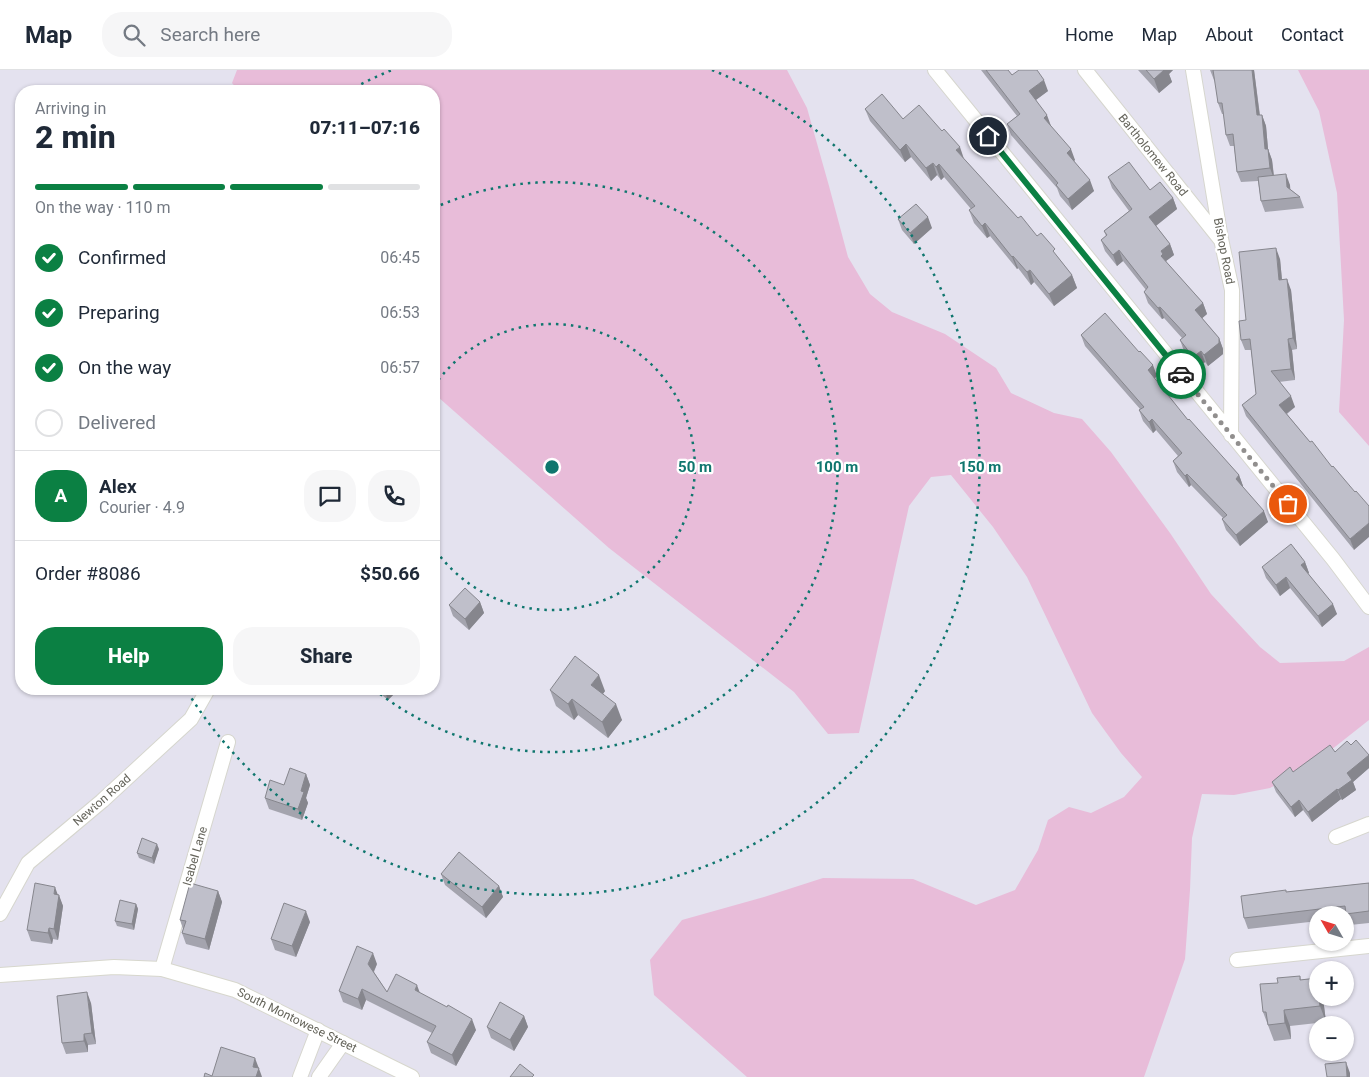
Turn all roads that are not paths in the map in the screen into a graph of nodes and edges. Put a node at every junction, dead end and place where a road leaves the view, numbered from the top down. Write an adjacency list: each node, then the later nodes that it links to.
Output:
1 (935, 70): 5 (street)
2 (1085, 70): 4 (street, Bartholomew Road)
3 (1193, 70): 4 (street, Bishop Road)
4 (1220, 239): 5 (street, Bishop Road)
5 (1231, 435): 6 (street)
6 (1369, 607)
7 (205, 695): 11 (street, Newton Road)
8 (228, 742): 14 (street, Isabel Lane)
9 (1369, 824): 10 (street)
10 (1336, 837)
11 (0, 914)
12 (1369, 946): 13 (street)
13 (1237, 960)
14 (162, 969): 15 (street, South Montowese Street); 16 (street, South Montowese Street)
15 (0, 975)
16 (318, 1030): 17 (street, South Montowese Street); 18 (street)
17 (343, 1042): 19 (street); 20 (street, South Montowese Street)
18 (300, 1077)
19 (319, 1077)
20 (412, 1077)

